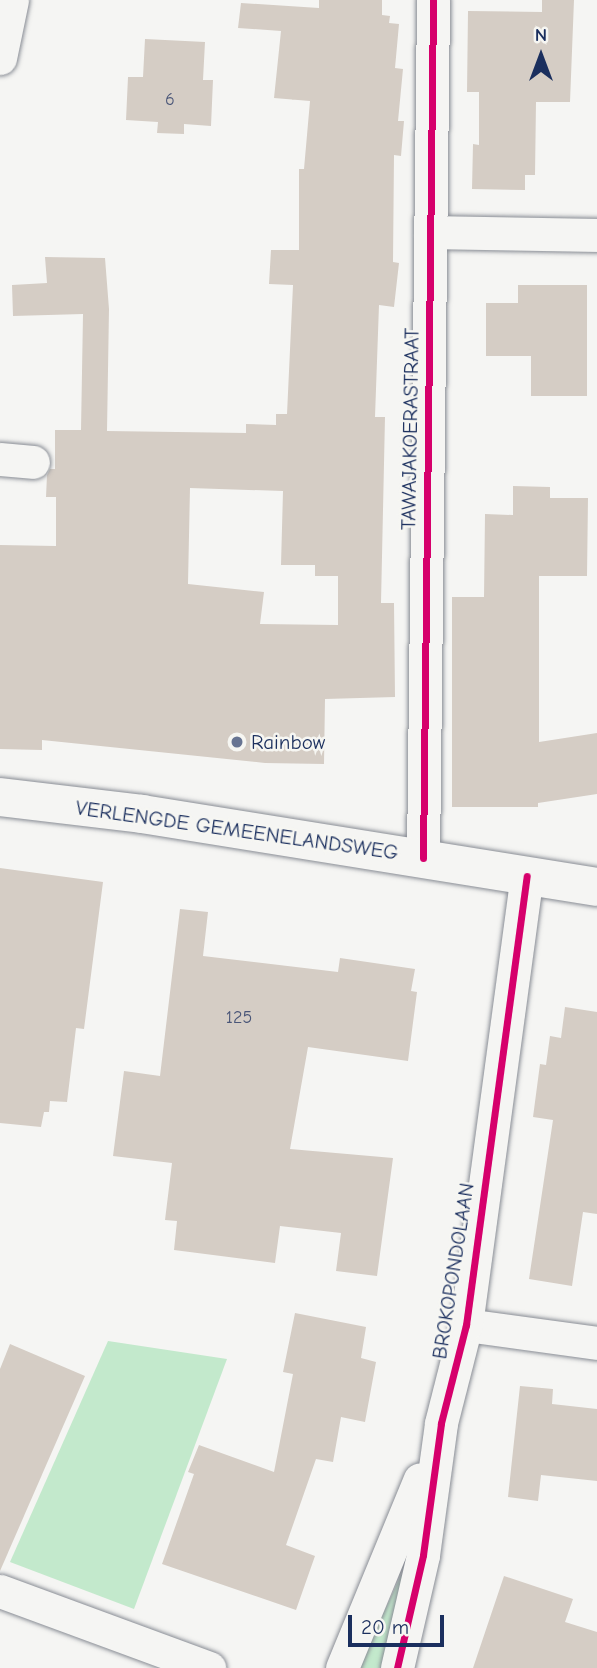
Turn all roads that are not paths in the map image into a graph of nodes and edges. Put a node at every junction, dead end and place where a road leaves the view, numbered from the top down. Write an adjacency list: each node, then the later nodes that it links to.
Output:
1 (12, 0): 3 (street)
2 (433, 0): 4 (street, TAWAJAKOERASTRAAT)
3 (0, 58)
4 (430, 232): 5 (street); 9 (street, TAWAJAKOERASTRAAT)
5 (597, 235)
6 (0, 459): 7 (street)
7 (33, 462)
8 (0, 797): 9 (street, VERLENGDE GEMEENELANDSWEG)
9 (423, 858): 10 (street, VERLENGDE GEMEENELANDSWEG)
10 (527, 876): 11 (street, VERLENGDE GEMEENELANDSWEG); 12 (street, BROKOPONDOLAAN)
11 (597, 887)
12 (466, 1325): 13 (street); 14 (street, BROKOPONDOLAAN)
13 (597, 1343)
14 (441, 1423): 17 (street, BROKOPONDOLAAN); 18 (street, BROKOPONDOLAAN)
15 (0, 1591): 16 (street)
16 (209, 1668)
17 (342, 1668)
18 (397, 1668)

